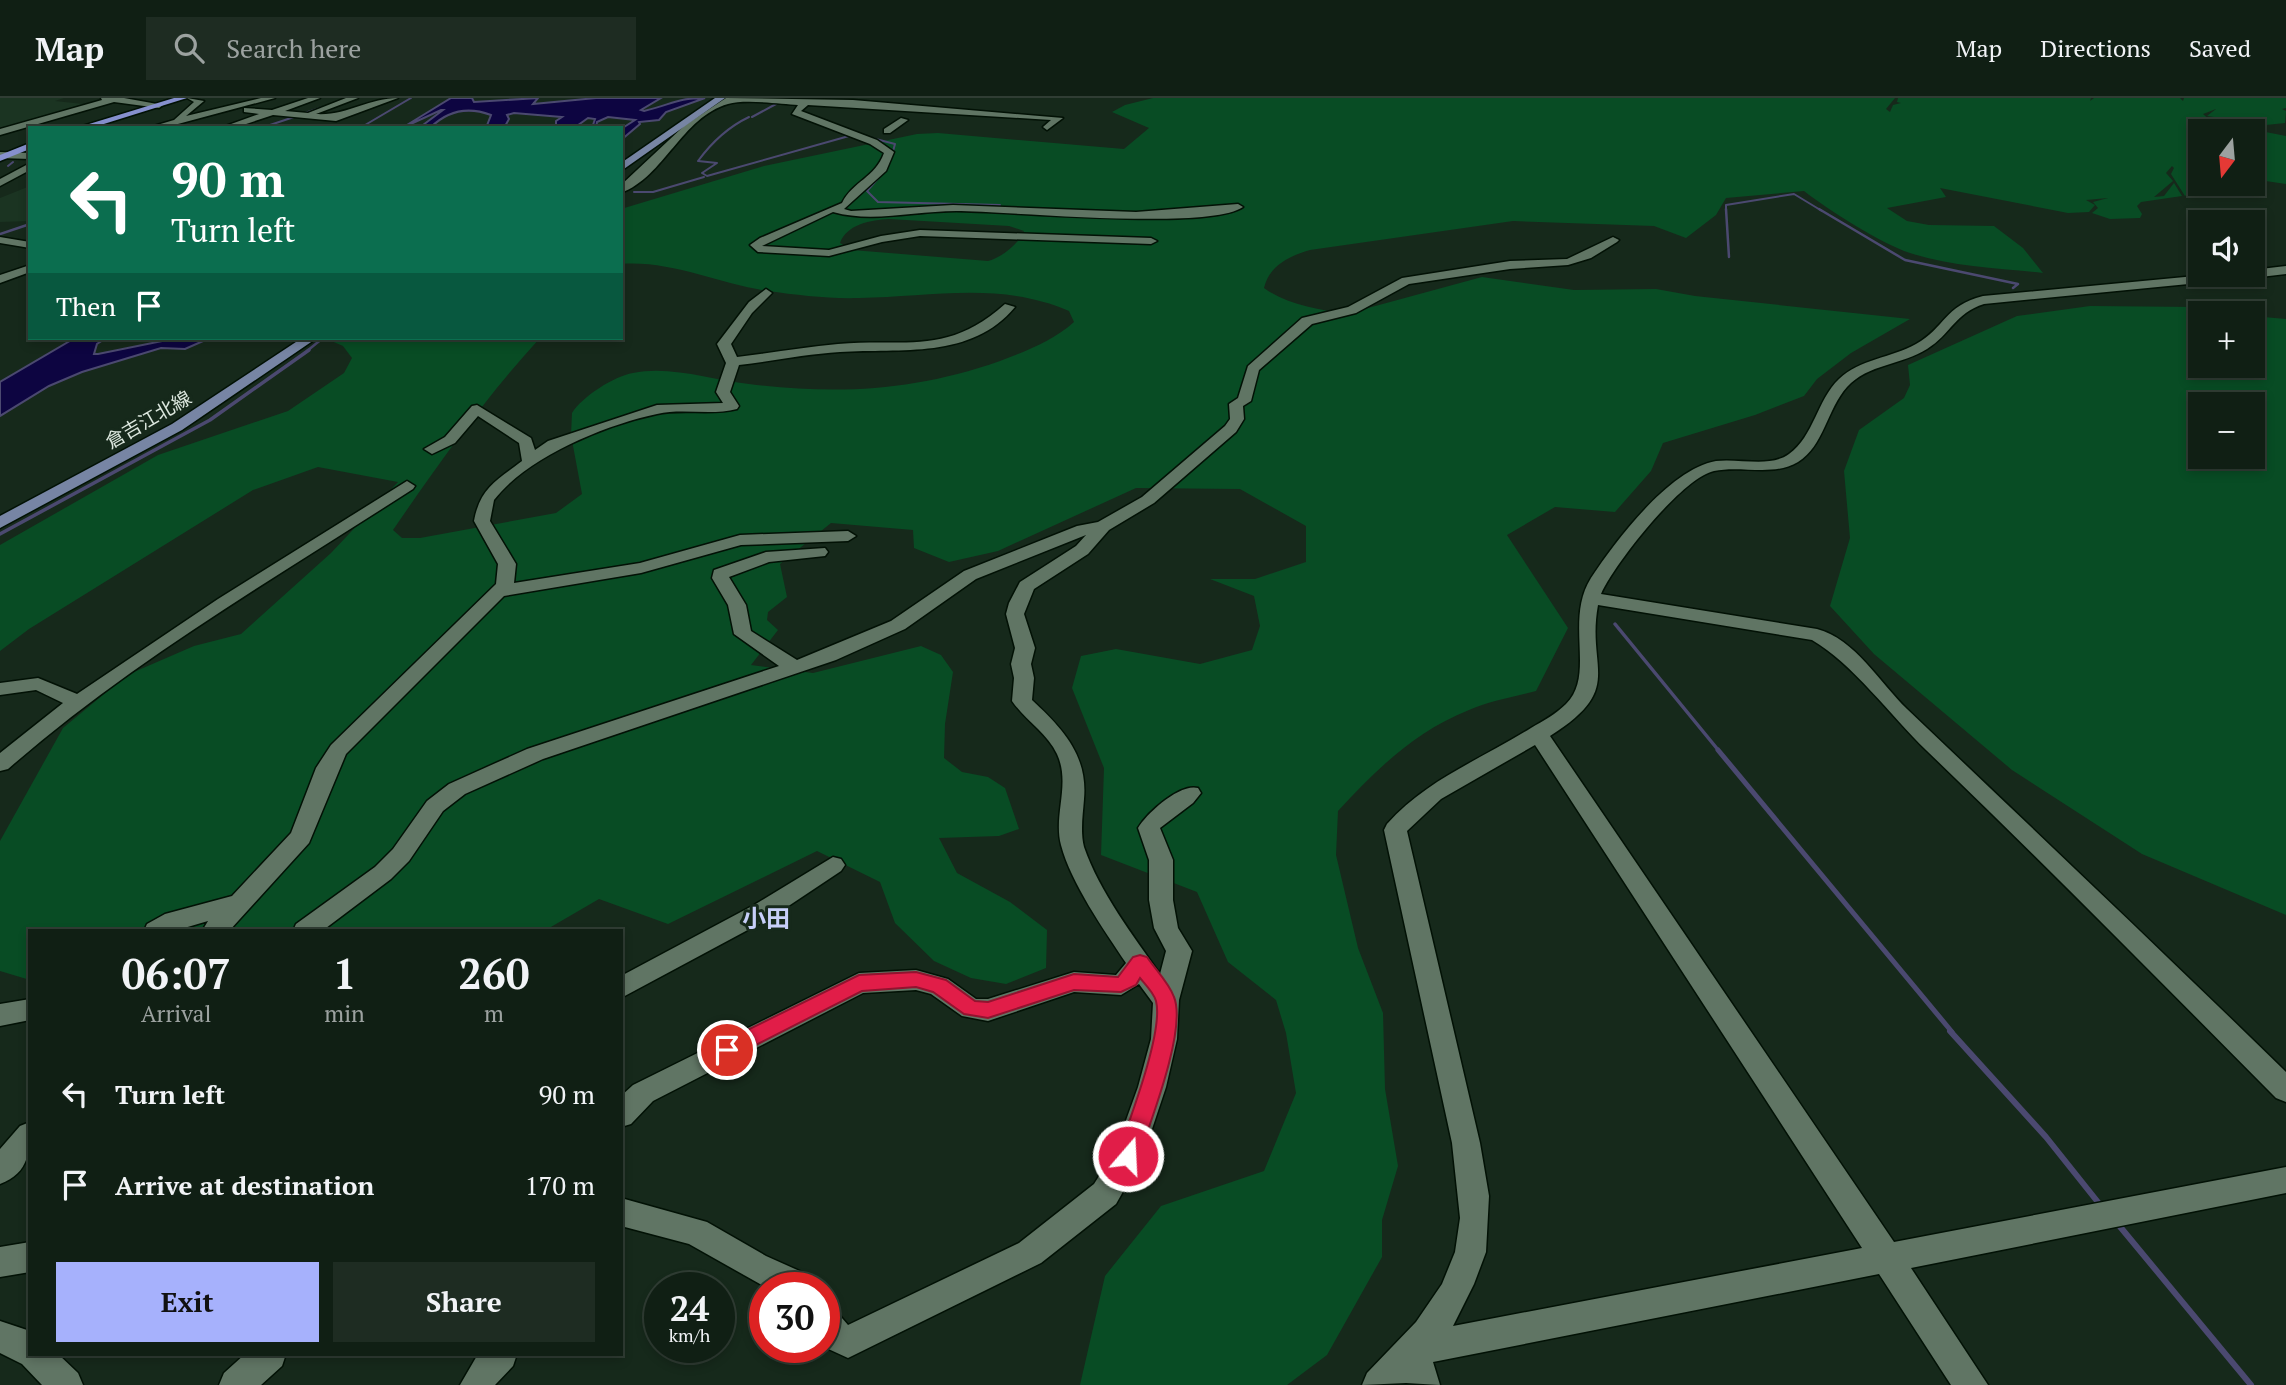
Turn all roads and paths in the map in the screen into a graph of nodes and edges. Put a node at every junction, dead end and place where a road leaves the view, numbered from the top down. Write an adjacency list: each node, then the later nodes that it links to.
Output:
1 (95, 98): 8 (street)
2 (183, 98): 13 (highway)
3 (191, 98): 25 (street); 28 (highway)
4 (271, 98): 15 (street)
5 (316, 98): 17 (street)
6 (354, 98): 19 (street)
7 (394, 98): 21 (street)
8 (117, 99): 13 (street); 35 (street)
9 (727, 99): 10 (street); 42 (main road); 45 (street)
10 (801, 99): 14 (street); 47 (street)
11 (963, 99): 16 (street)
12 (1011, 103): 18 (street)
13 (159, 105): 27 (highway)
14 (884, 105): 16 (street); 20 (street)
15 (231, 108): 17 (street); 25 (street)
16 (946, 109): 18 (street); 32 (street)
17 (273, 112): 19 (street); 30 (street)
18 (999, 113): 32 (street)
19 (304, 114): 21 (street); 26 (street)
20 (865, 117)
21 (336, 118): 31 (street)
22 (891, 119): 23 (street)
23 (904, 120): 24 (street); 34 (street)
24 (918, 121)
25 (173, 122): 29 (street)
26 (278, 123)
27 (87, 126)
28 (96, 126)
29 (158, 126)
30 (230, 126)
31 (314, 126)
32 (1047, 127): 33 (street)
33 (1059, 128)
34 (887, 131)
35 (0, 132)
36 (28, 145): 37 (highway)
37 (2, 156): 38 (street)
38 (28, 157)
39 (28, 158): 40 (street)
40 (0, 165)
41 (28, 167): 43 (street)
42 (623, 167)
43 (0, 185): 44 (street)
44 (18, 187)
45 (623, 189)
46 (1238, 207): 47 (street)
47 (837, 209): 50 (street)
48 (0, 240): 51 (street)
49 (1613, 240): 66 (street)
50 (1151, 241)
51 (28, 245)
52 (0, 269): 53 (street)
53 (25, 270): 56 (street)
54 (2286, 270): 55 (street)
55 (2265, 272)
56 (0, 279)
57 (2188, 280): 68 (street)
58 (766, 293): 61 (street)
59 (1009, 307): 61 (street)
60 (307, 340): 65 (main road, 倉吉江北線)
61 (732, 362): 63 (street)
62 (432, 449): 63 (street)
63 (529, 460): 67 (street)
64 (407, 486): 71 (street)
65 (0, 523)
66 (1103, 526): 69 (street); 80 (street)
67 (501, 591): 69 (street); 76 (street)
68 (1590, 598): 72 (street); 85 (street)
69 (794, 667): 79 (street)
70 (0, 689): 71 (street)
71 (80, 703): 73 (street)
72 (1538, 733): 92 (street); 98 (street)
73 (0, 764)
74 (1190, 793): 82 (street)
75 (834, 865): 81 (street)
76 (237, 902): 77 (street); 78 (street)
77 (159, 929)
78 (216, 929)
79 (308, 929)
80 (1140, 962): 82 (street); 86 (street)
81 (623, 987)
82 (1166, 1000): 96 (street)
83 (28, 1009): 84 (street)
84 (0, 1016)
85 (2286, 1090)
86 (623, 1113)
87 (28, 1137): 88 (street)
88 (0, 1171)
89 (2286, 1180): 92 (street)
90 (623, 1213): 94 (street)
91 (28, 1256): 93 (street)
92 (1886, 1260): 98 (street); 107 (street)
93 (0, 1262)
94 (766, 1272)
95 (0, 1337): 97 (street)
96 (840, 1340)
97 (28, 1350)
98 (1413, 1350): 105 (street); 106 (street)
99 (36, 1356): 102 (street)
100 (268, 1356): 103 (street)
101 (499, 1356): 104 (street)
102 (66, 1385)
103 (236, 1385)
104 (477, 1385)
105 (1379, 1385)
106 (1423, 1385)
107 (1971, 1385)

